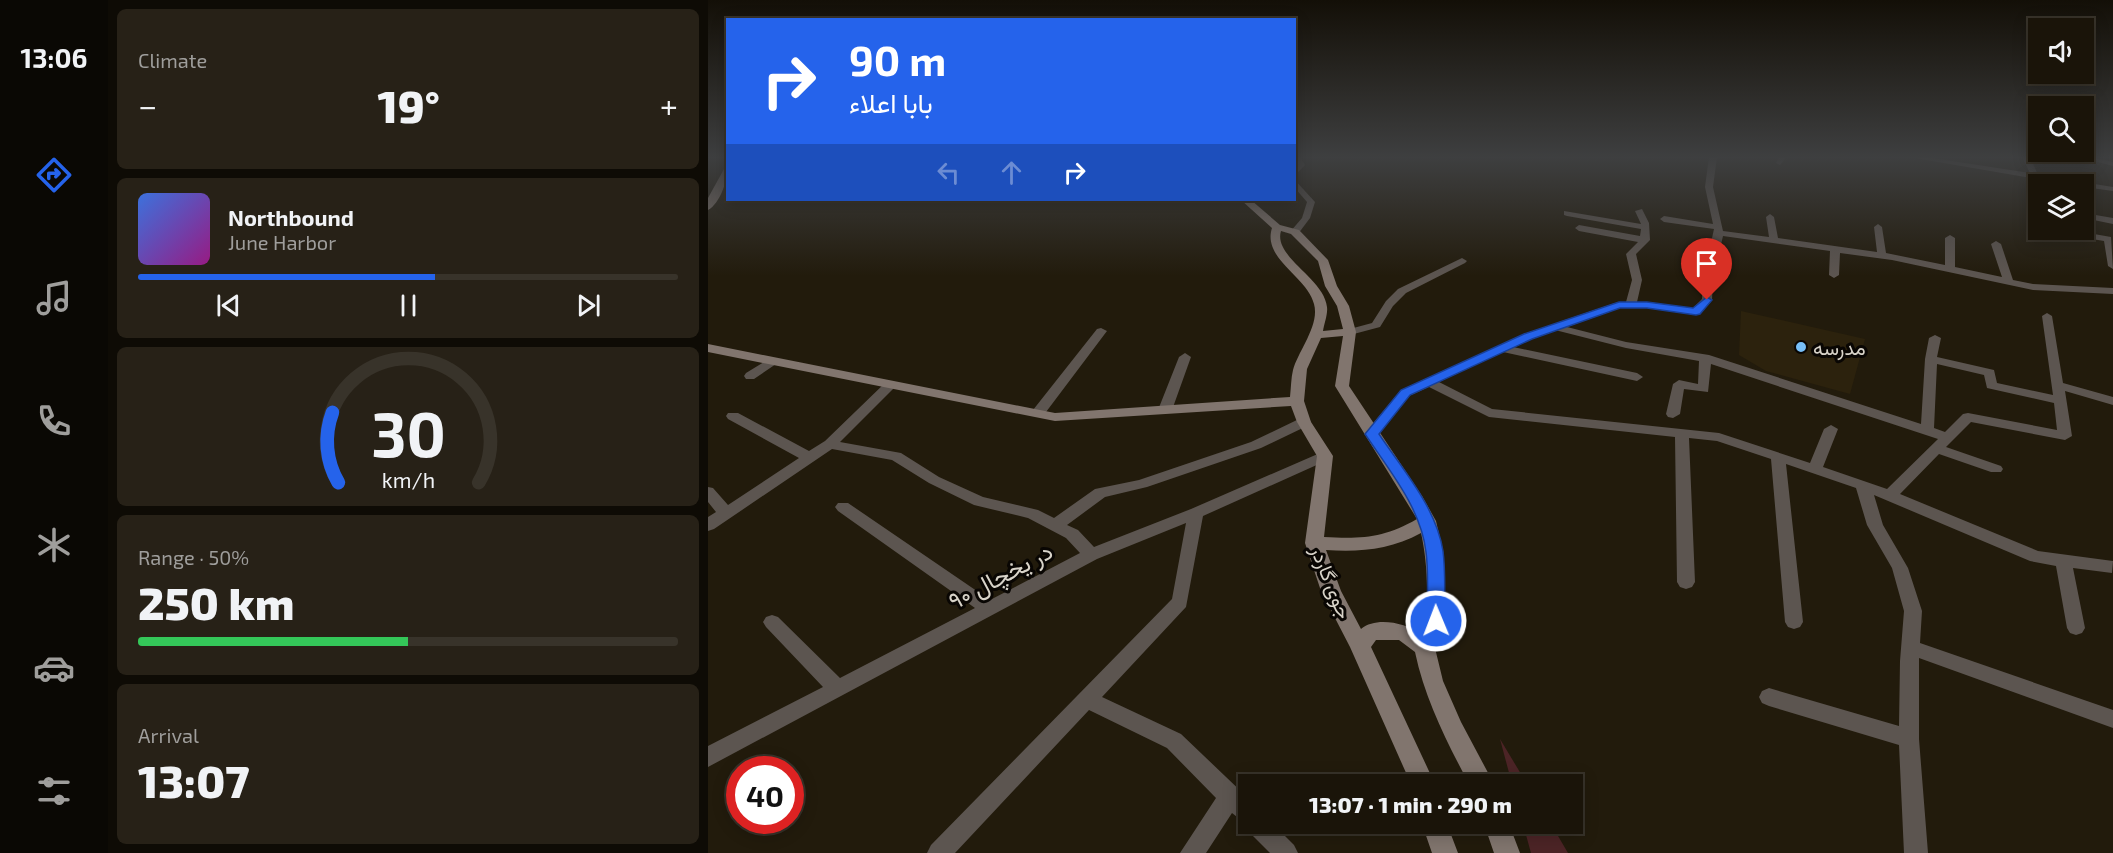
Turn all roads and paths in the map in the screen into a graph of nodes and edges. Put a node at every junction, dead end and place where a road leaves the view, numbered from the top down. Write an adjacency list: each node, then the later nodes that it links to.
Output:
1 (1307, 197): 15 (street)
2 (1711, 197): 14 (street)
3 (1247, 201): 10 (street)
4 (1639, 211): 11 (street)
5 (1567, 213): 11 (street)
6 (1770, 216): 19 (street)
7 (2094, 218): 9 (street)
8 (1664, 219): 14 (street)
9 (2113, 221)
10 (1277, 227): 15 (street); 34 (street)
11 (1645, 227): 18 (street)
12 (1878, 227): 22 (street)
13 (1579, 228): 18 (street)
14 (1719, 230): 19 (street); 29 (street)
15 (1295, 232): 33 (street)
16 (2094, 237): 24 (street)
17 (1950, 238): 25 (street)
18 (1645, 240): 29 (street)
19 (1774, 241): 21 (street)
20 (1996, 244): 27 (street)
21 (1835, 249): 22 (street); 26 (street)
22 (1882, 256): 25 (street)
23 (1462, 261): 33 (street)
24 (2113, 266)
25 (1950, 269): 27 (street)
26 (1834, 275)
27 (2009, 282): 28 (street)
28 (2113, 291)
29 (1630, 305): 31 (street)
30 (2048, 316): 46 (street)
31 (1555, 327): 37 (street); 39 (street)
32 (1101, 331): 51 (street)
33 (1350, 332): 34 (street); 58 (street)
34 (1316, 335): 47 (street)
35 (1935, 338): 40 (street)
36 (708, 348): 41 (street)
37 (1500, 348): 43 (street); 44 (street)
38 (1185, 357): 50 (street)
39 (1705, 358): 52 (street); 56 (street)
40 (1931, 359): 48 (street); 56 (street)
41 (772, 362): 42 (street); 45 (street)
42 (750, 376)
43 (1637, 377)
44 (1430, 382): 57 (street); 58 (street)
45 (890, 385): 51 (street); 60 (street)
46 (2058, 385): 48 (street); 49 (street)
47 (1297, 401): 50 (street); 54 (street)
48 (2060, 401): 59 (street)
49 (2113, 401)
50 (1165, 410): 51 (street)
51 (1038, 413)
52 (1674, 414)
53 (733, 416): 63 (street)
54 (1304, 422): 62 (street); 75 (street)
55 (1831, 429): 65 (street)
56 (1927, 430): 59 (street)
57 (1682, 433): 64 (street); 80 (street)
58 (1372, 434): 73 (street)
59 (1947, 437): 61 (street)
60 (830, 444): 63 (street); 75 (street)
61 (1936, 448): 66 (street); 69 (street)
62 (1325, 456): 72 (street, در یخچال ۹۰); 76 (street, جوی گاردر)
63 (809, 457): 71 (street)
64 (1778, 457): 65 (street); 83 (street)
65 (1815, 469): 67 (street)
66 (1996, 469)
67 (1863, 485): 69 (street); 86 (street)
68 (708, 492): 71 (street)
69 (1889, 496): 78 (street)
70 (843, 507): 81 (street)
71 (726, 513): 74 (street)
72 (1196, 513): 77 (street, در یخچال ۹۰); 90 (street)
73 (1426, 521): 76 (street); 87 (street)
74 (708, 525)
75 (1056, 525): 77 (street)
76 (1314, 543): 85 (street, جوی گاردر)
77 (1091, 555): 81 (street, در یخچال ۹۰)
78 (2062, 561): 79 (street); 84 (street)
79 (2113, 567)
80 (1686, 582)
81 (989, 608): 88 (street, در یخچال ۹۰)
82 (772, 622): 88 (street)
83 (1794, 622)
84 (2076, 628)
85 (1360, 646): 87 (street); 94 (street, جوی گاردر)
86 (1910, 647): 91 (street); 92 (street)
87 (1425, 648): 95 (street)
88 (838, 688): 93 (street, در یخچال ۹۰)
89 (1769, 697): 92 (street)
90 (1088, 700): 96 (street); 101 (street)
91 (2113, 719)
92 (1910, 739): 106 (street)
93 (708, 757)
94 (1418, 774)
95 (1477, 774)
96 (1230, 796): 97 (street); 102 (street)
97 (1238, 804)
98 (1267, 834): 103 (street)
99 (1438, 834): 104 (street)
100 (1500, 834): 105 (street)
101 (939, 853)
102 (1192, 853)
103 (1286, 853)
104 (1444, 853)
105 (1507, 853)
106 (1916, 853)

